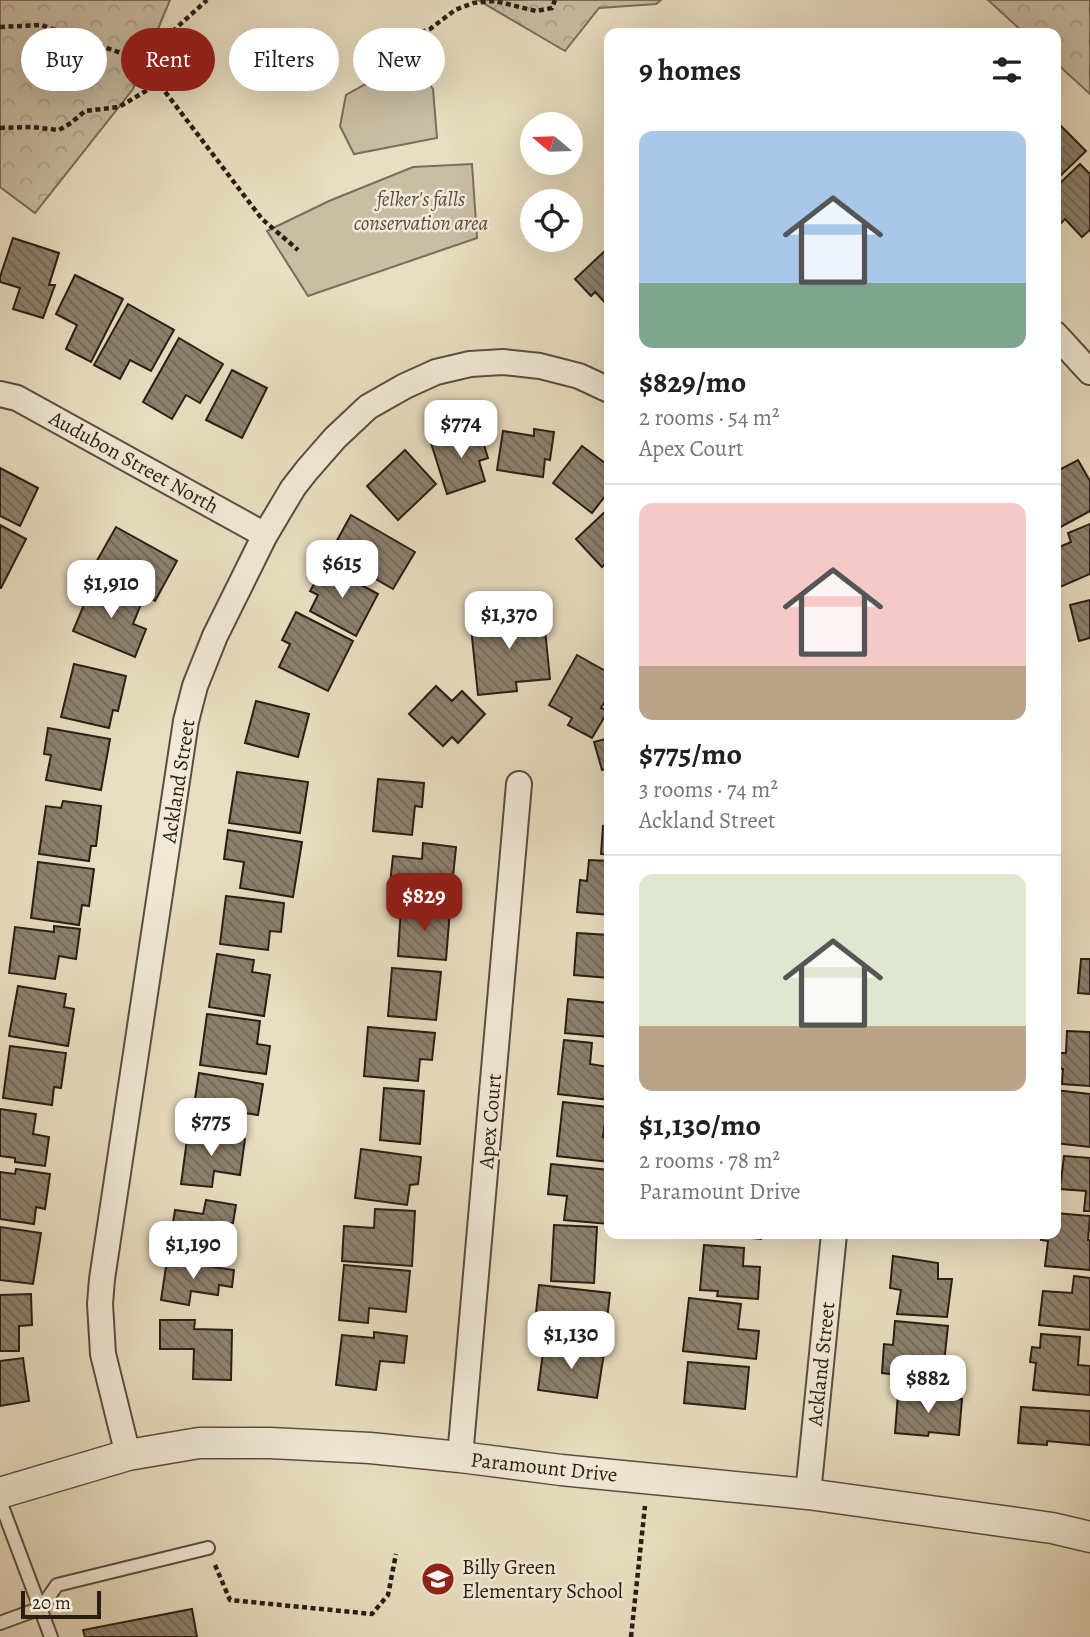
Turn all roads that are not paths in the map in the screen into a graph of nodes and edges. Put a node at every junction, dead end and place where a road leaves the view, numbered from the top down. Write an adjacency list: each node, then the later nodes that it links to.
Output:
1 (1061, 341): 2 (street)
2 (1090, 372)
3 (604, 388): 5 (street, Ackland Street)
4 (0, 394): 5 (street, Audubon Street North)
5 (265, 535): 8 (street, Ackland Street)
6 (519, 784): 9 (street, Apex Court)
7 (834, 1239): 11 (street, Ackland Street)
8 (128, 1455): 9 (street, Paramount Drive); 10 (street, Paramount Drive)
9 (460, 1457): 11 (street, Paramount Drive)
10 (0, 1493)
11 (808, 1494): 13 (street, Paramount Drive)
12 (0, 1501): 15 (lane)
13 (1090, 1537)
14 (208, 1548): 15 (lane)
15 (41, 1608): 16 (lane); 17 (lane)
16 (0, 1623)
17 (51, 1637)

